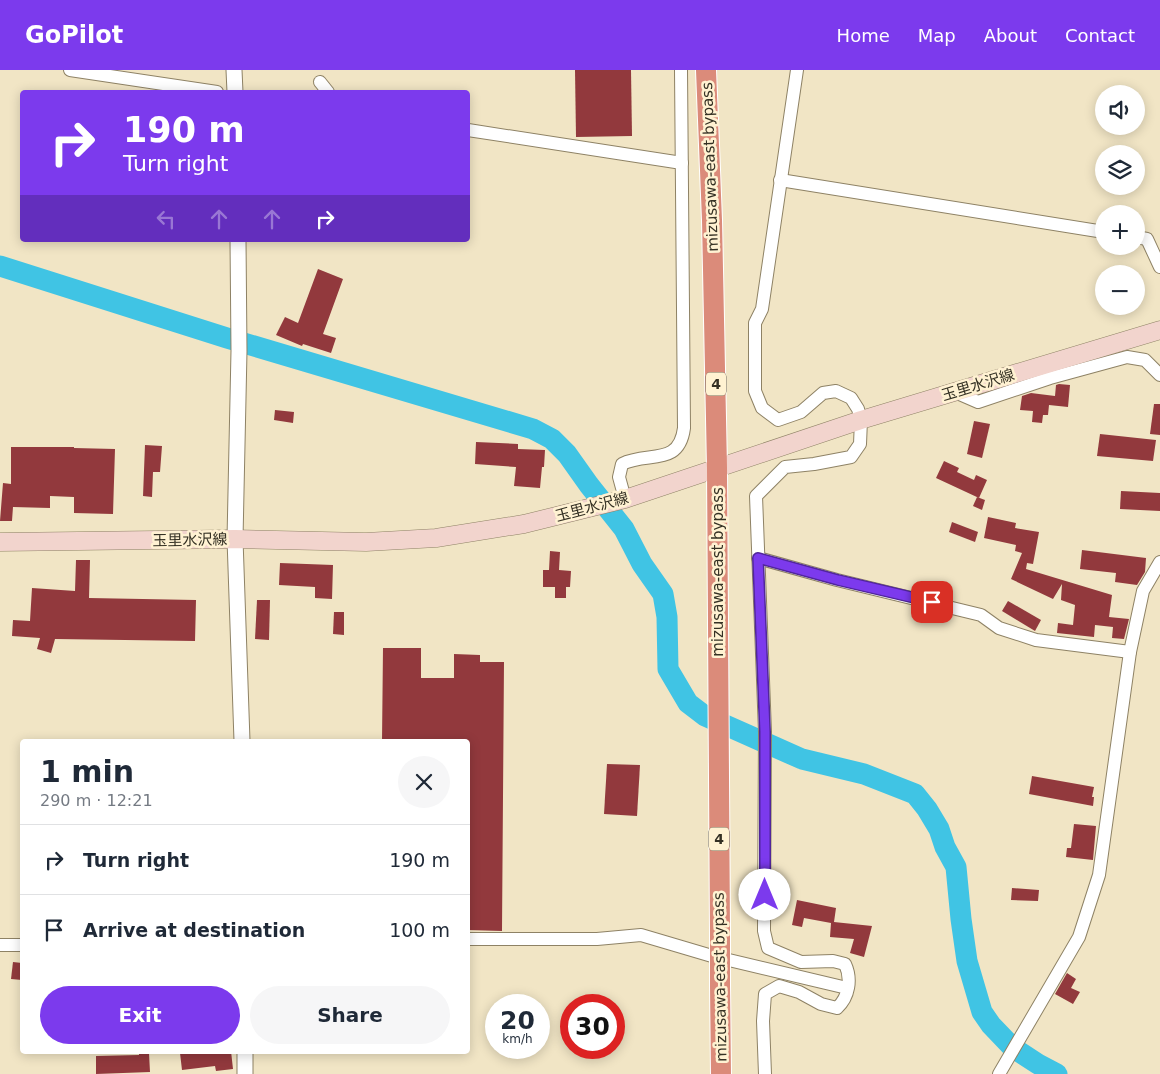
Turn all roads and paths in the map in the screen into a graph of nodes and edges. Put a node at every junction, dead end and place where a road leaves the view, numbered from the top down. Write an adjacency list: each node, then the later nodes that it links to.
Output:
1 (70, 70): 7 (street)
2 (234, 70): 8 (street)
3 (680, 70): 11 (street)
4 (706, 70): 21 (highway, mizusawa-east bypass / 4)
5 (796, 70): 12 (street)
6 (320, 82): 9 (street)
7 (204, 90)
8 (235, 90)
9 (326, 90)
10 (470, 130): 11 (street)
11 (682, 163): 22 (street)
12 (780, 180): 13 (street); 20 (street)
13 (1095, 231)
14 (1145, 238): 16 (street)
15 (238, 242): 23 (street)
16 (1160, 267)
17 (1160, 330): 19 (main road, 玉里水沢線)
18 (1160, 376): 19 (street)
19 (955, 392): 20 (main road, 玉里水沢線)
20 (861, 420): 21 (main road, 玉里水沢線); 25 (street)
21 (717, 468): 22 (main road, 玉里水沢線); 35 (highway, mizusawa-east bypass / 4, bridge)
22 (625, 499): 23 (main road, 玉里水沢線)
23 (235, 539): 24 (main road, 玉里水沢線); 28 (street)
24 (0, 542)
25 (758, 558): 27 (street); 32 (street)
26 (1160, 562): 27 (street)
27 (1130, 652): 37 (street)
28 (242, 739)
29 (470, 939): 32 (street)
30 (0, 945): 31 (street)
31 (20, 945)
32 (848, 988): 36 (street)
33 (245, 1054): 34 (street)
34 (245, 1074)
35 (721, 1074)
36 (765, 1074)
37 (999, 1074)

